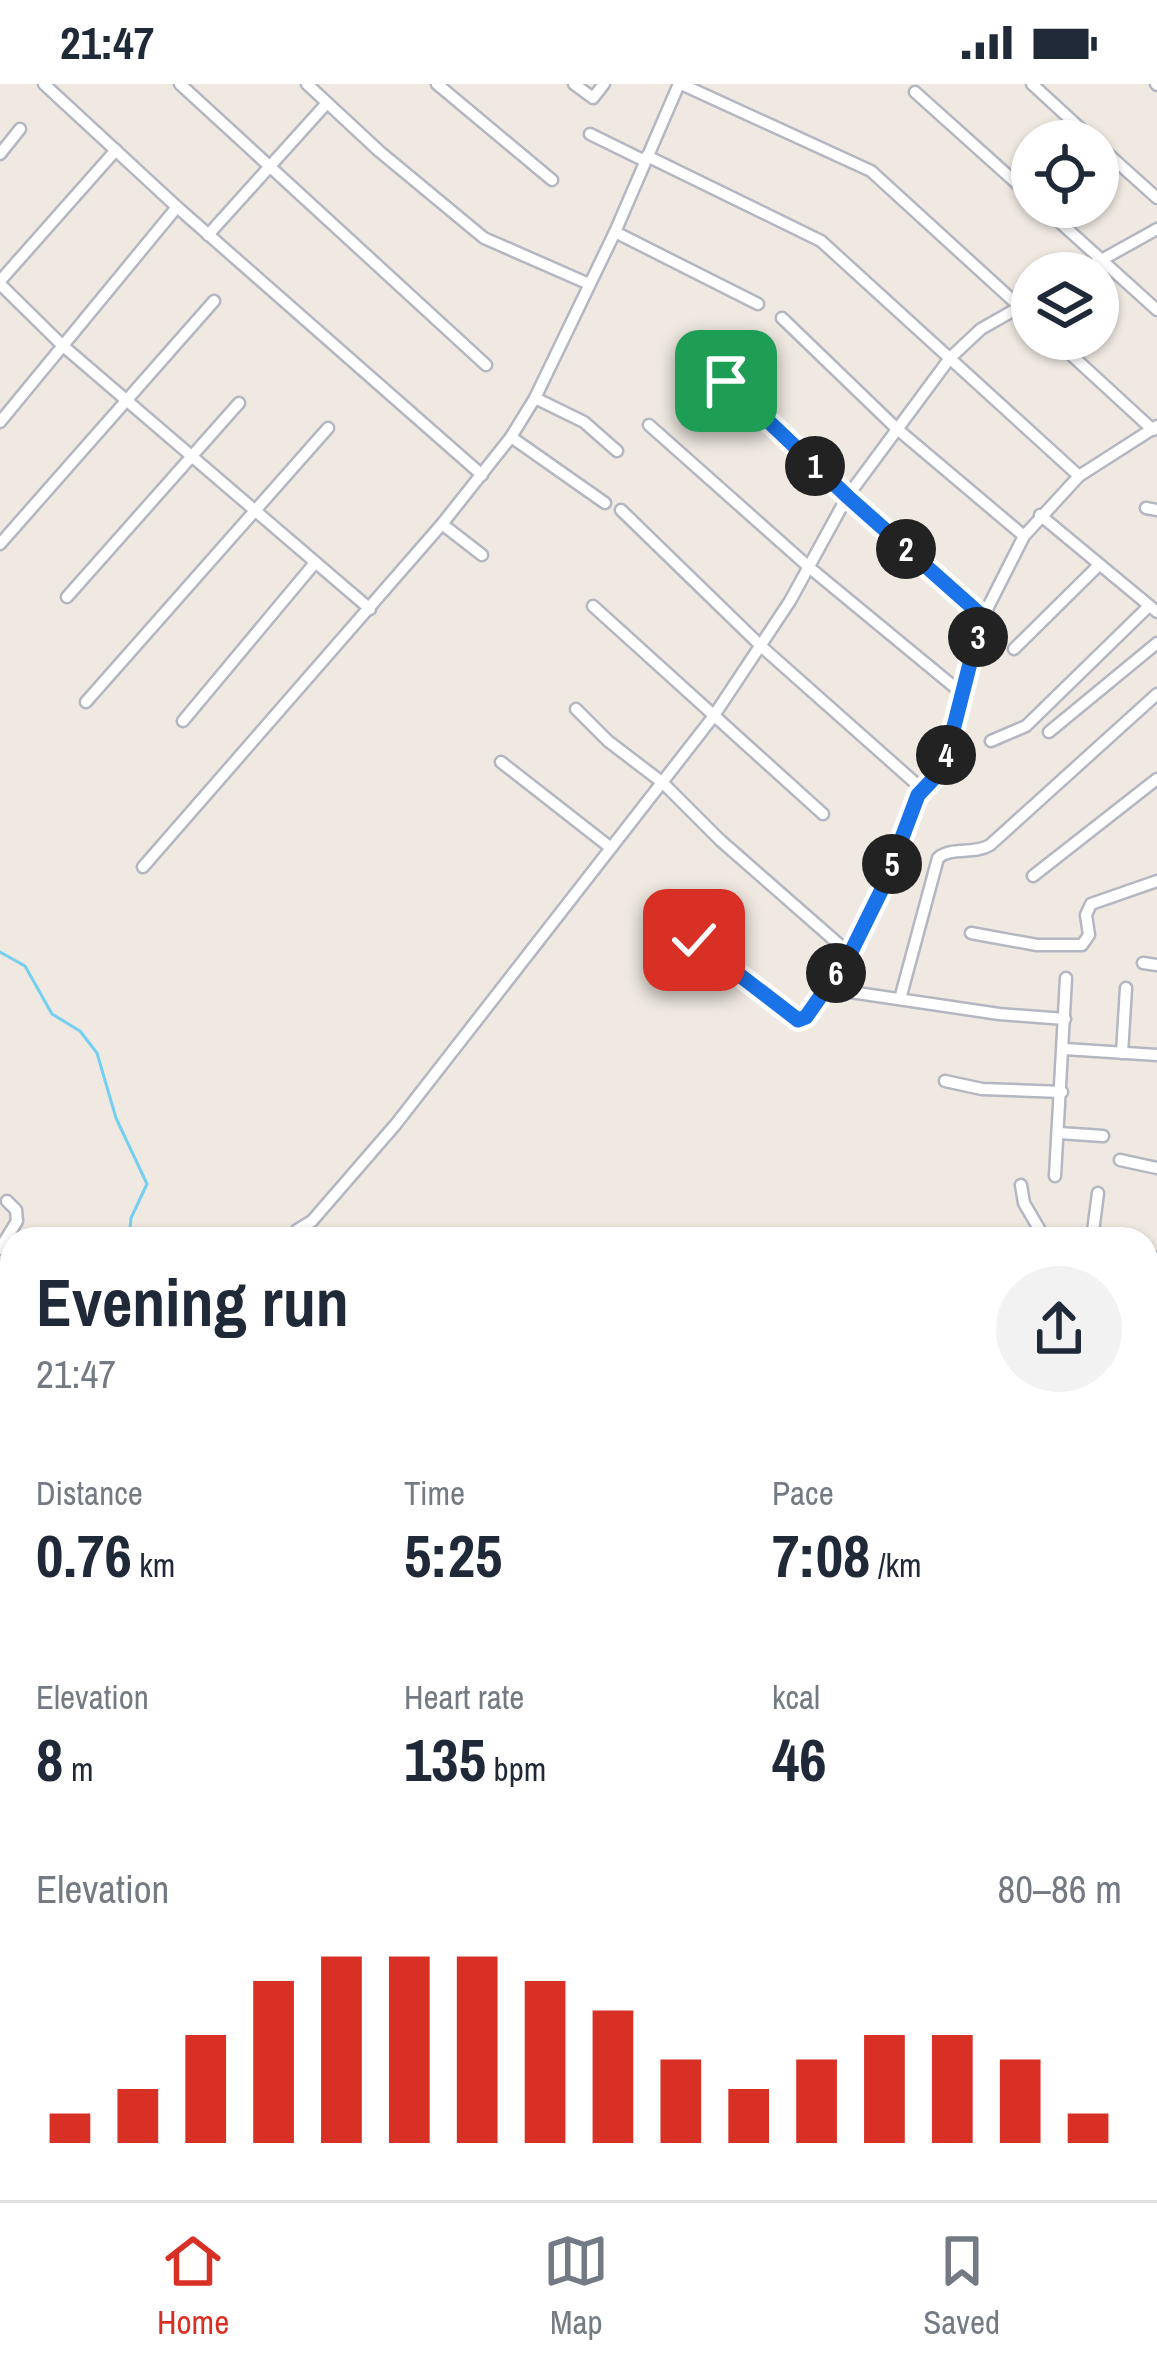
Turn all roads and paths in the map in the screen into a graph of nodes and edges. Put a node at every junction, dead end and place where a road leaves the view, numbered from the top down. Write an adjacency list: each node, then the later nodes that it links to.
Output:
1 (44, 84): 14 (street)
2 (180, 84): 18 (street)
3 (308, 84): 10 (street)
4 (437, 84): 20 (street)
5 (574, 84): 6 (street)
6 (604, 84)
7 (680, 84): 16 (street); 32 (street)
8 (1032, 84): 11 (street)
9 (915, 92): 19 (street)
10 (327, 103): 18 (street); 31 (street)
11 (1071, 120)
12 (20, 130): 15 (street)
13 (590, 134): 16 (street)
14 (116, 151): 22 (street); 30 (street)
15 (0, 154)
16 (646, 158): 25 (street); 39 (street)
17 (1119, 164): 21 (street)
18 (269, 167): 26 (street); 41 (street)
19 (1011, 178)
20 (552, 180)
21 (1157, 198)
22 (177, 207): 26 (street); 38 (street)
23 (1066, 228): 27 (street)
24 (1157, 230): 28 (street)
25 (615, 232): 31 (street); 34 (street)
26 (208, 235): 54 (street)
27 (1092, 252)
28 (1116, 252)
29 (1119, 276): 35 (street)
30 (0, 282): 38 (street)
31 (589, 284): 43 (street)
32 (1011, 299)
33 (214, 301): 44 (street)
34 (758, 304)
35 (1157, 310)
36 (1011, 312): 39 (street)
37 (782, 318): 49 (street)
38 (62, 345): 44 (street); 46 (street)
39 (950, 358): 49 (street); 55 (street)
40 (1078, 360): 50 (street)
41 (486, 365)
42 (726, 381): 56 (street)
43 (536, 398): 51 (street); 52 (street)
44 (126, 400): 53 (street); 63 (street)
45 (239, 403): 53 (street)
46 (0, 422)
47 (649, 425): 67 (street)
48 (328, 428): 59 (street)
49 (896, 428): 56 (street); 62 (street)
50 (1155, 429): 55 (street)
51 (511, 437): 54 (street); 57 (street)
52 (617, 451)
53 (191, 454): 59 (street); 68 (street)
54 (482, 475): 61 (street)
55 (1078, 476): 60 (street)
56 (848, 497): 67 (street); 72 (street)
57 (605, 503)
58 (621, 510): 74 (street)
59 (251, 511): 65 (street); 78 (street)
60 (1040, 515): 62 (street); 66 (street)
61 (442, 524): 64 (street); 70 (street)
62 (1024, 536): 72 (street)
63 (0, 544)
64 (482, 555)
65 (314, 564): 70 (street); 81 (street)
66 (1099, 565): 71 (street); 75 (street)
67 (810, 568): 74 (street); 77 (street)
68 (67, 597)
69 (593, 606): 80 (street)
70 (370, 609): 90 (street)
71 (1153, 609): 83 (street)
72 (982, 616): 77 (street)
73 (1157, 643): 82 (street)
74 (762, 646): 80 (street); 87 (street)
75 (1014, 649)
76 (1157, 694): 101 (street)
77 (964, 695): 87 (street)
78 (86, 702)
79 (576, 709): 86 (street)
80 (713, 717): 86 (street); 88 (street)
81 (183, 721)
82 (1049, 732)
83 (991, 741)
84 (501, 762): 89 (street)
85 (1157, 779): 91 (street)
86 (663, 783): 89 (street); 95 (street)
87 (922, 789): 95 (street)
88 (823, 814)
89 (611, 848): 117 (street)
90 (143, 867)
91 (1033, 876)
92 (1157, 880): 93 (street)
93 (971, 933)
94 (694, 940): 95 (street)
95 (850, 954)
96 (1143, 963): 97 (street)
97 (1157, 965)
98 (1066, 978): 102 (street)
99 (1126, 988): 104 (street)
100 (836, 990): 101 (street)
101 (900, 999): 102 (street)
102 (1065, 1019): 103 (street)
103 (1065, 1049): 104 (street); 107 (street)
104 (1122, 1053): 105 (street)
105 (1157, 1055)
106 (945, 1081): 107 (street)
107 (1062, 1092): 108 (street)
108 (1059, 1133): 109 (street); 112 (street)
109 (1103, 1136)
110 (1120, 1160): 111 (street)
111 (1157, 1168)
112 (1055, 1176)
113 (1021, 1184): 118 (street)
114 (1098, 1192): 119 (street)
115 (7, 1201): 116 (street)
116 (13, 1227)
117 (302, 1227)
118 (1038, 1227)
119 (1094, 1227)

